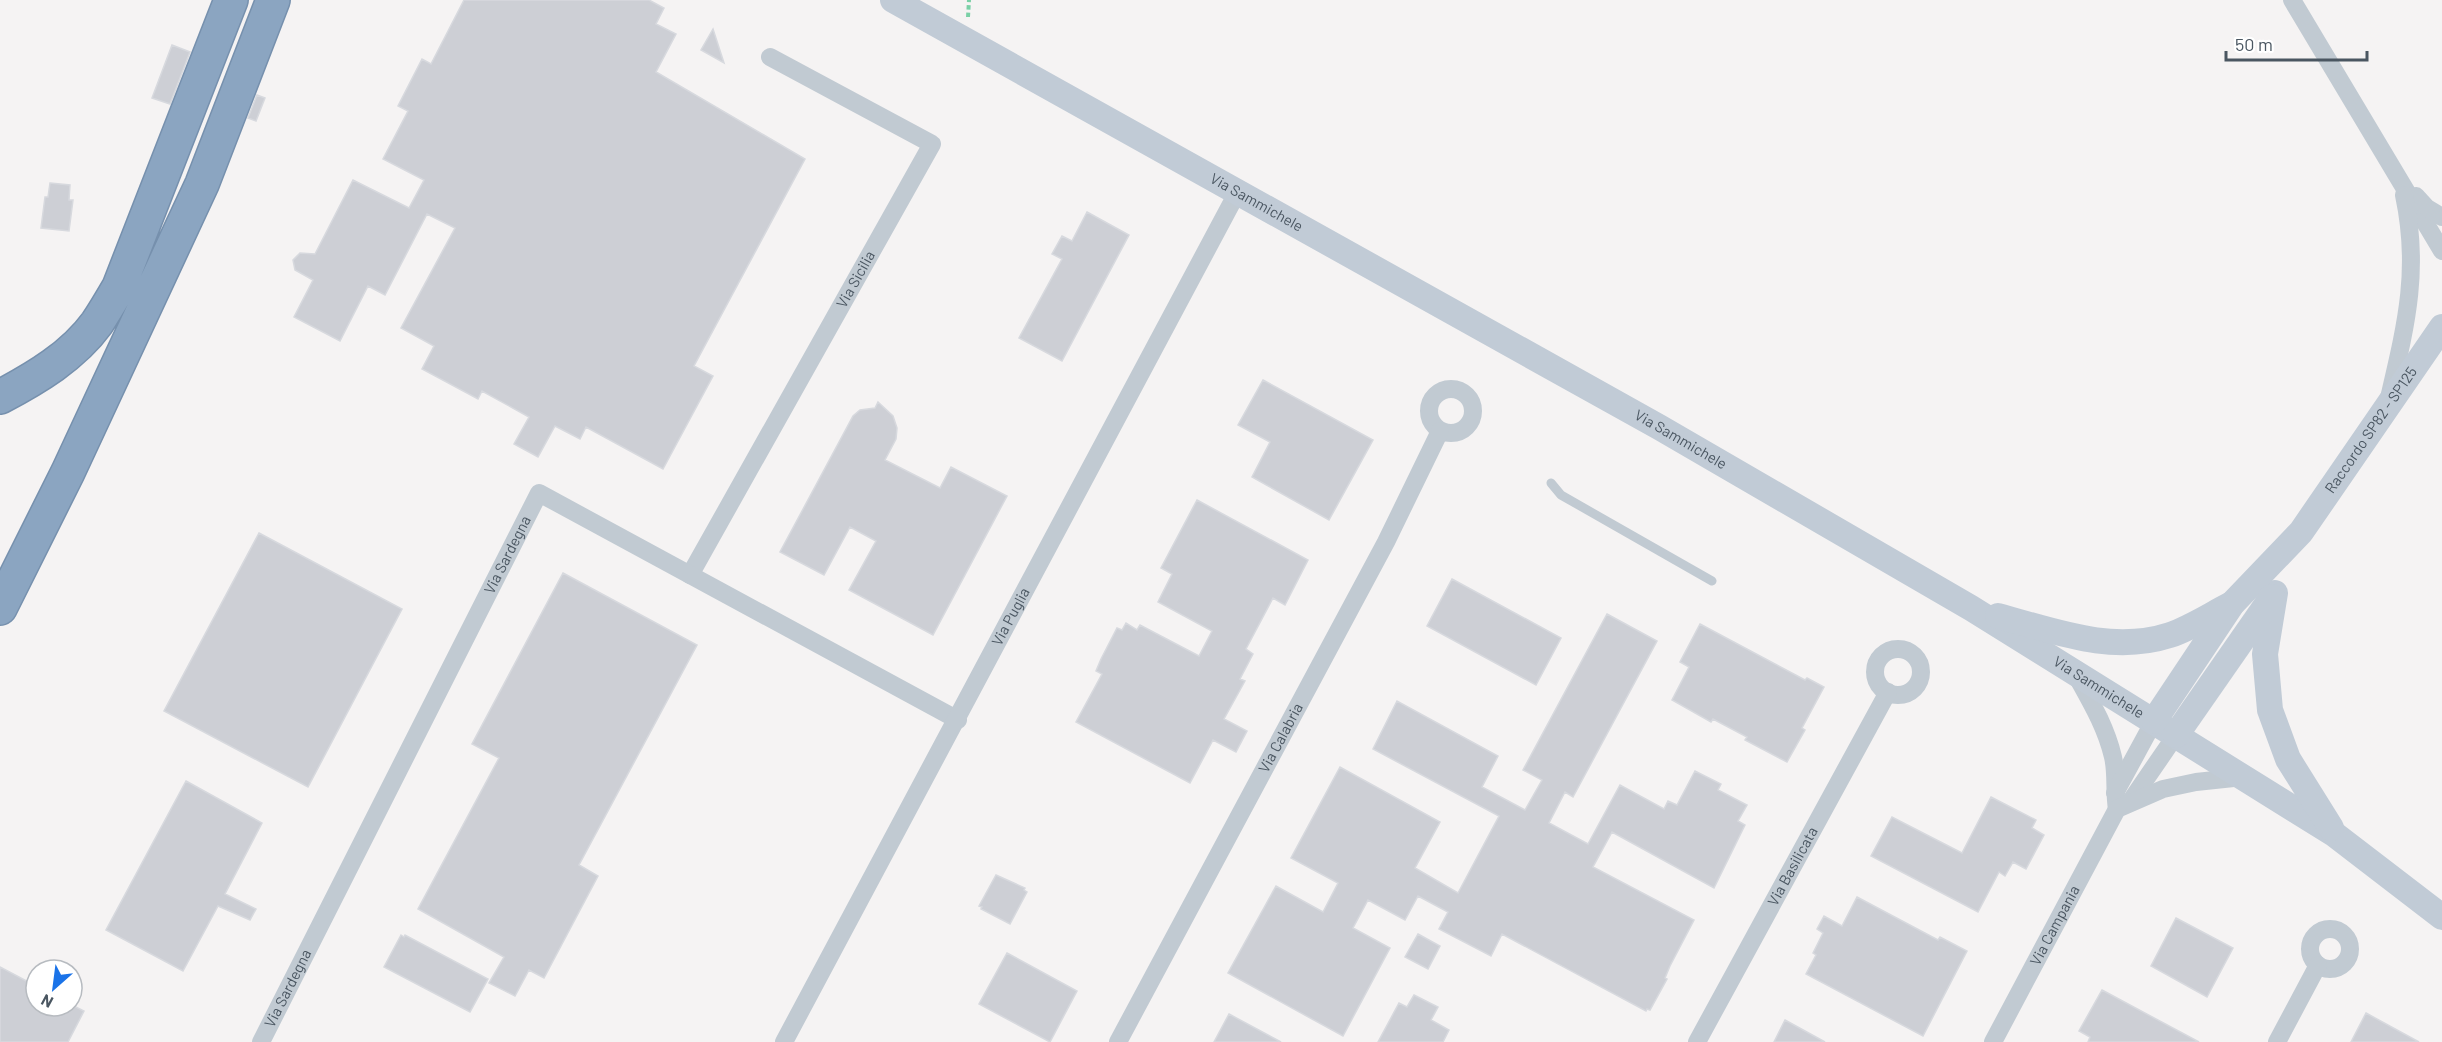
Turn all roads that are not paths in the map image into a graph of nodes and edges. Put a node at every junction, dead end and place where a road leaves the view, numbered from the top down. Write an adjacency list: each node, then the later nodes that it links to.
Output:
1 (231, 0): 11 (highway)
2 (273, 0): 20 (highway)
3 (2292, 0): 6 (street)
4 (910, 4): 7 (main road, Via Sammichele)
5 (770, 57): 16 (street, Via Sicilia)
6 (2401, 181): 8 (street); 9 (street); 12 (street)
7 (1238, 193): 21 (main road, Via Sammichele); 24 (street, Via Puglia)
8 (2442, 218)
9 (2442, 251)
10 (2442, 327): 12 (main road, Raccordo SP82 - SP125)
11 (0, 397)
12 (2386, 408): 15 (main road, Raccordo SP82 - SP125)
13 (1440, 431): 34 (street, Via Calabria)
14 (1551, 483): 17 (lane)
15 (2301, 532): 18 (main road); 19 (main road)
16 (690, 575): 24 (street, Via Sardegna); 32 (street, Via Sardegna)
17 (1712, 581)
18 (2275, 592): 26 (main road); 29 (main road)
19 (2232, 604): 21 (main road); 25 (main road)
20 (0, 608)
21 (1971, 608): 22 (main road, Via Sammichele)
22 (2074, 672): 25 (main road, Via Sammichele); 28 (street, Via Campania)
23 (1888, 692): 35 (street, Via Basilicata)
24 (958, 720): 33 (street, Via Puglia)
25 (2154, 721): 26 (main road, Via Sammichele); 28 (street, Via Campania)
26 (2176, 735): 27 (main road, Via Sammichele); 28 (street, Via Campania)
27 (2243, 777): 28 (street); 29 (main road, Via Sammichele)
28 (2120, 802): 36 (street, Via Campania)
29 (2334, 834): 30 (main road, Via Sammichele)
30 (2442, 917)
31 (2318, 965): 37 (street)
32 (261, 1042)
33 (784, 1042)
34 (1118, 1042)
35 (1697, 1042)
36 (1992, 1042)
37 (2277, 1042)

